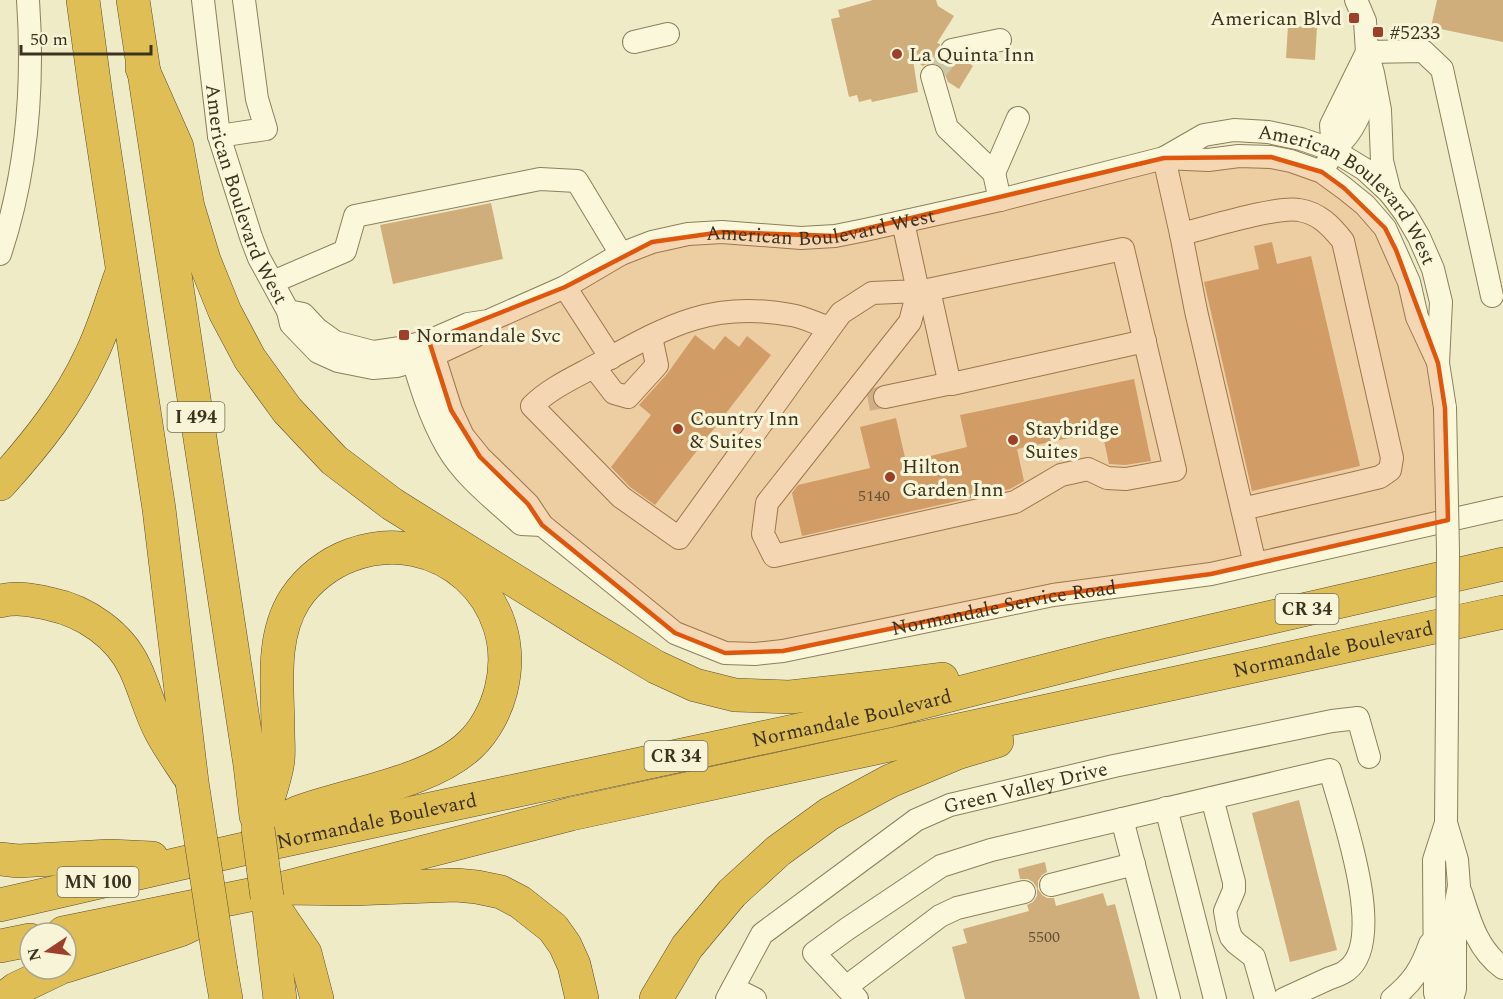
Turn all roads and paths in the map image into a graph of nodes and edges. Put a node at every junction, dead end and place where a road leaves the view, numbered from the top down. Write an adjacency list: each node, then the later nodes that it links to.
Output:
1 (28, 0): 20 (street)
2 (83, 0): 28 (highway, I 494)
3 (132, 0): 12 (highway, I 494)
4 (203, 0): 15 (street, American Boulevard West)
5 (244, 0): 15 (street)
6 (1356, 0): 11 (street)
7 (668, 34): 9 (street)
8 (1000, 40): 10 (street)
9 (634, 42)
10 (952, 50)
11 (1370, 62): 16 (street); 21 (street); 32 (street)
12 (142, 68): 48 (highway); 51 (highway, I 494)
13 (932, 76): 19 (street)
14 (1018, 118): 19 (street)
15 (219, 136): 29 (street, American Boulevard West)
16 (1333, 150): 17 (street, American Boulevard West); 18 (street); 21 (street, American Boulevard West)
17 (1164, 158): 18 (street, American Boulevard West); 22 (street, American Boulevard West); 25 (street)
18 (1322, 172): 38 (street, American Boulevard West)
19 (994, 173): 22 (street)
20 (10, 180): 24 (street)
21 (1390, 193): 38 (street, American Boulevard West)
22 (1000, 200): 23 (street, American Boulevard West)
23 (903, 222): 27 (street, American Boulevard West); 31 (street)
24 (4, 228): 26 (street)
25 (1181, 234): 42 (street); 42 (street)
26 (0, 254)
27 (621, 254): 29 (street); 30 (street, American Boulevard West)
28 (123, 268): 41 (highway); 52 (highway, I 494)
29 (273, 282): 36 (street, American Boulevard West)
30 (566, 287): 36 (street, American Boulevard West); 37 (street)
31 (924, 290): 33 (street); 35 (street); 39 (street); 40 (street)
32 (1492, 296)
33 (830, 328): 34 (street); 37 (street)
34 (651, 337): 37 (street); 37 (street)
35 (1145, 341): 39 (street); 40 (street)
36 (421, 351): 44 (street, Normandale Service Road)
37 (603, 362)
38 (1438, 363): 56 (street, American Boulevard West, bridge)
39 (952, 383): 40 (street)
40 (844, 405)
41 (0, 484)
42 (1242, 508): 44 (street)
43 (1503, 508): 44 (street, Normandale Service Road)
44 (1255, 564)
45 (1503, 564): 48 (highway, Normandale Boulevard / CR 34)
46 (0, 601): 52 (highway)
47 (1503, 612): 49 (highway, Normandale Boulevard / CR 34)
48 (1111, 654): 57 (highway, Normandale Boulevard / CR 34)
49 (1237, 669): 64 (highway, Normandale Boulevard / CR 34); 81 (highway)
50 (1369, 757): 75 (street, Green Valley Drive)
51 (264, 762): 57 (highway); 57 (highway)
52 (192, 782): 74 (highway, I 494, bridge)
53 (1212, 798): 54 (street); 85 (street); 86 (street)
54 (1166, 808): 55 (street); 84 (street)
55 (1122, 819): 60 (street); 76 (street)
56 (1446, 823): 62 (street, American Boulevard West); 67 (street, American Boulevard West)
57 (248, 839): 59 (highway, Normandale Boulevard / CR 34); 64 (highway, bridge)
58 (0, 859): 59 (highway)
59 (196, 861): 65 (highway, MN 100)
60 (1134, 864): 61 (street); 83 (street)
61 (1051, 885)
62 (1459, 886): 72 (street); 89 (street, American Boulevard West)
63 (1024, 892): 76 (street)
64 (268, 893): 66 (highway, MN 100); 70 (highway); 71 (highway); 80 (highway)
65 (0, 905)
66 (78, 930)
67 (1434, 934): 87 (street); 88 (street, American Boulevard West)
68 (18, 942): 69 (highway)
69 (0, 946)
70 (290, 956): 78 (highway); 79 (highway)
71 (78, 962)
72 (1503, 968)
73 (31, 981): 77 (highway)
74 (224, 985)
75 (730, 993): 82 (street)
76 (851, 993)
77 (3, 999)
78 (280, 999)
79 (317, 999)
80 (582, 999)
81 (656, 999)
82 (755, 999)
83 (1169, 999)
84 (1215, 999)
85 (1266, 999)
86 (1284, 999)
87 (1392, 999)
88 (1438, 999)
89 (1452, 999)

